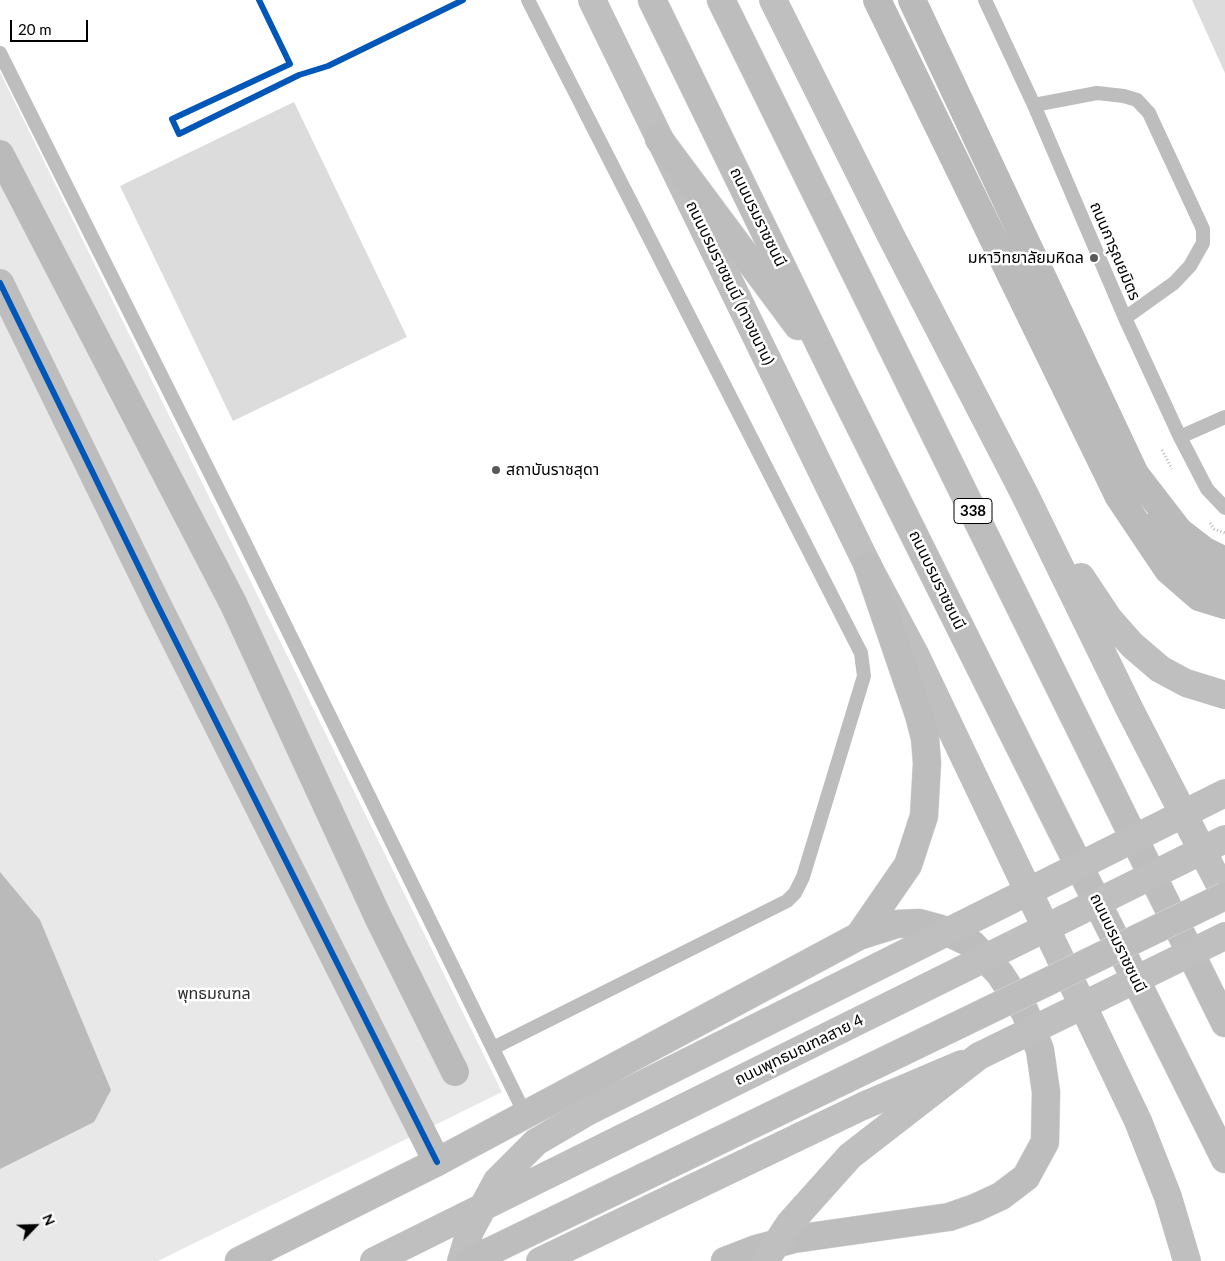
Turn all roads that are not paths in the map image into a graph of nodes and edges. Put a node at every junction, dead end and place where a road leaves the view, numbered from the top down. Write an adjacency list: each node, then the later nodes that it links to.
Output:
1 (528, 0): 27 (lane)
2 (592, 0): 11 (main road, ถนนบรมราชชนนี (ทางขนาน))
3 (652, 0): 14 (main road, ถนนบรมราชชนนี)
4 (721, 0): 9 (main road, 338)
5 (734, 0): 9 (main road)
6 (772, 0): 17 (main road)
7 (985, 0): 10 (lane, ถนนการุณยมิตร)
8 (0, 53): 27 (lane)
9 (759, 78): 26 (main road, 338)
10 (1034, 105): 13 (lane, ถนนการุณยมิตร); 13 (lane)
11 (659, 139): 14 (main road); 19 (main road, ถนนบรมราชชนนี (ทางขนาน))
12 (0, 283): 31 (main road)
13 (1125, 318): 16 (lane, ถนนการุณยมิตร)
14 (838, 382): 30 (main road, ถนนบรมราชชนนี)
15 (1225, 417): 16 (lane)
16 (1180, 437): 18 (lane, ถนนการุณยมิตร)
17 (1024, 493): 20 (main road); 23 (main road)
18 (1225, 508)
19 (868, 566): 24 (main road); 39 (main road, ถนนบรมราชชนนี (ทางขนาน))
20 (1225, 696)
21 (1225, 793): 34 (main road, bridge)
22 (1225, 839): 33 (main road, ถนนพุทธมณฑลสาย 4, bridge)
23 (1225, 896): 35 (main road, bridge)
24 (859, 936): 29 (main road); 37 (main road)
25 (1225, 936): 28 (main road, bridge)
26 (1225, 1023)
27 (493, 1048): 29 (lane)
28 (979, 1056): 36 (main road, bridge); 38 (main road, bridge)
29 (525, 1114): 31 (main road)
30 (1225, 1159)
31 (437, 1162): 32 (main road)
32 (238, 1261)
33 (374, 1261)
34 (461, 1261)
35 (470, 1261)
36 (540, 1261)
37 (726, 1261)
38 (764, 1261)
39 (1187, 1261)

